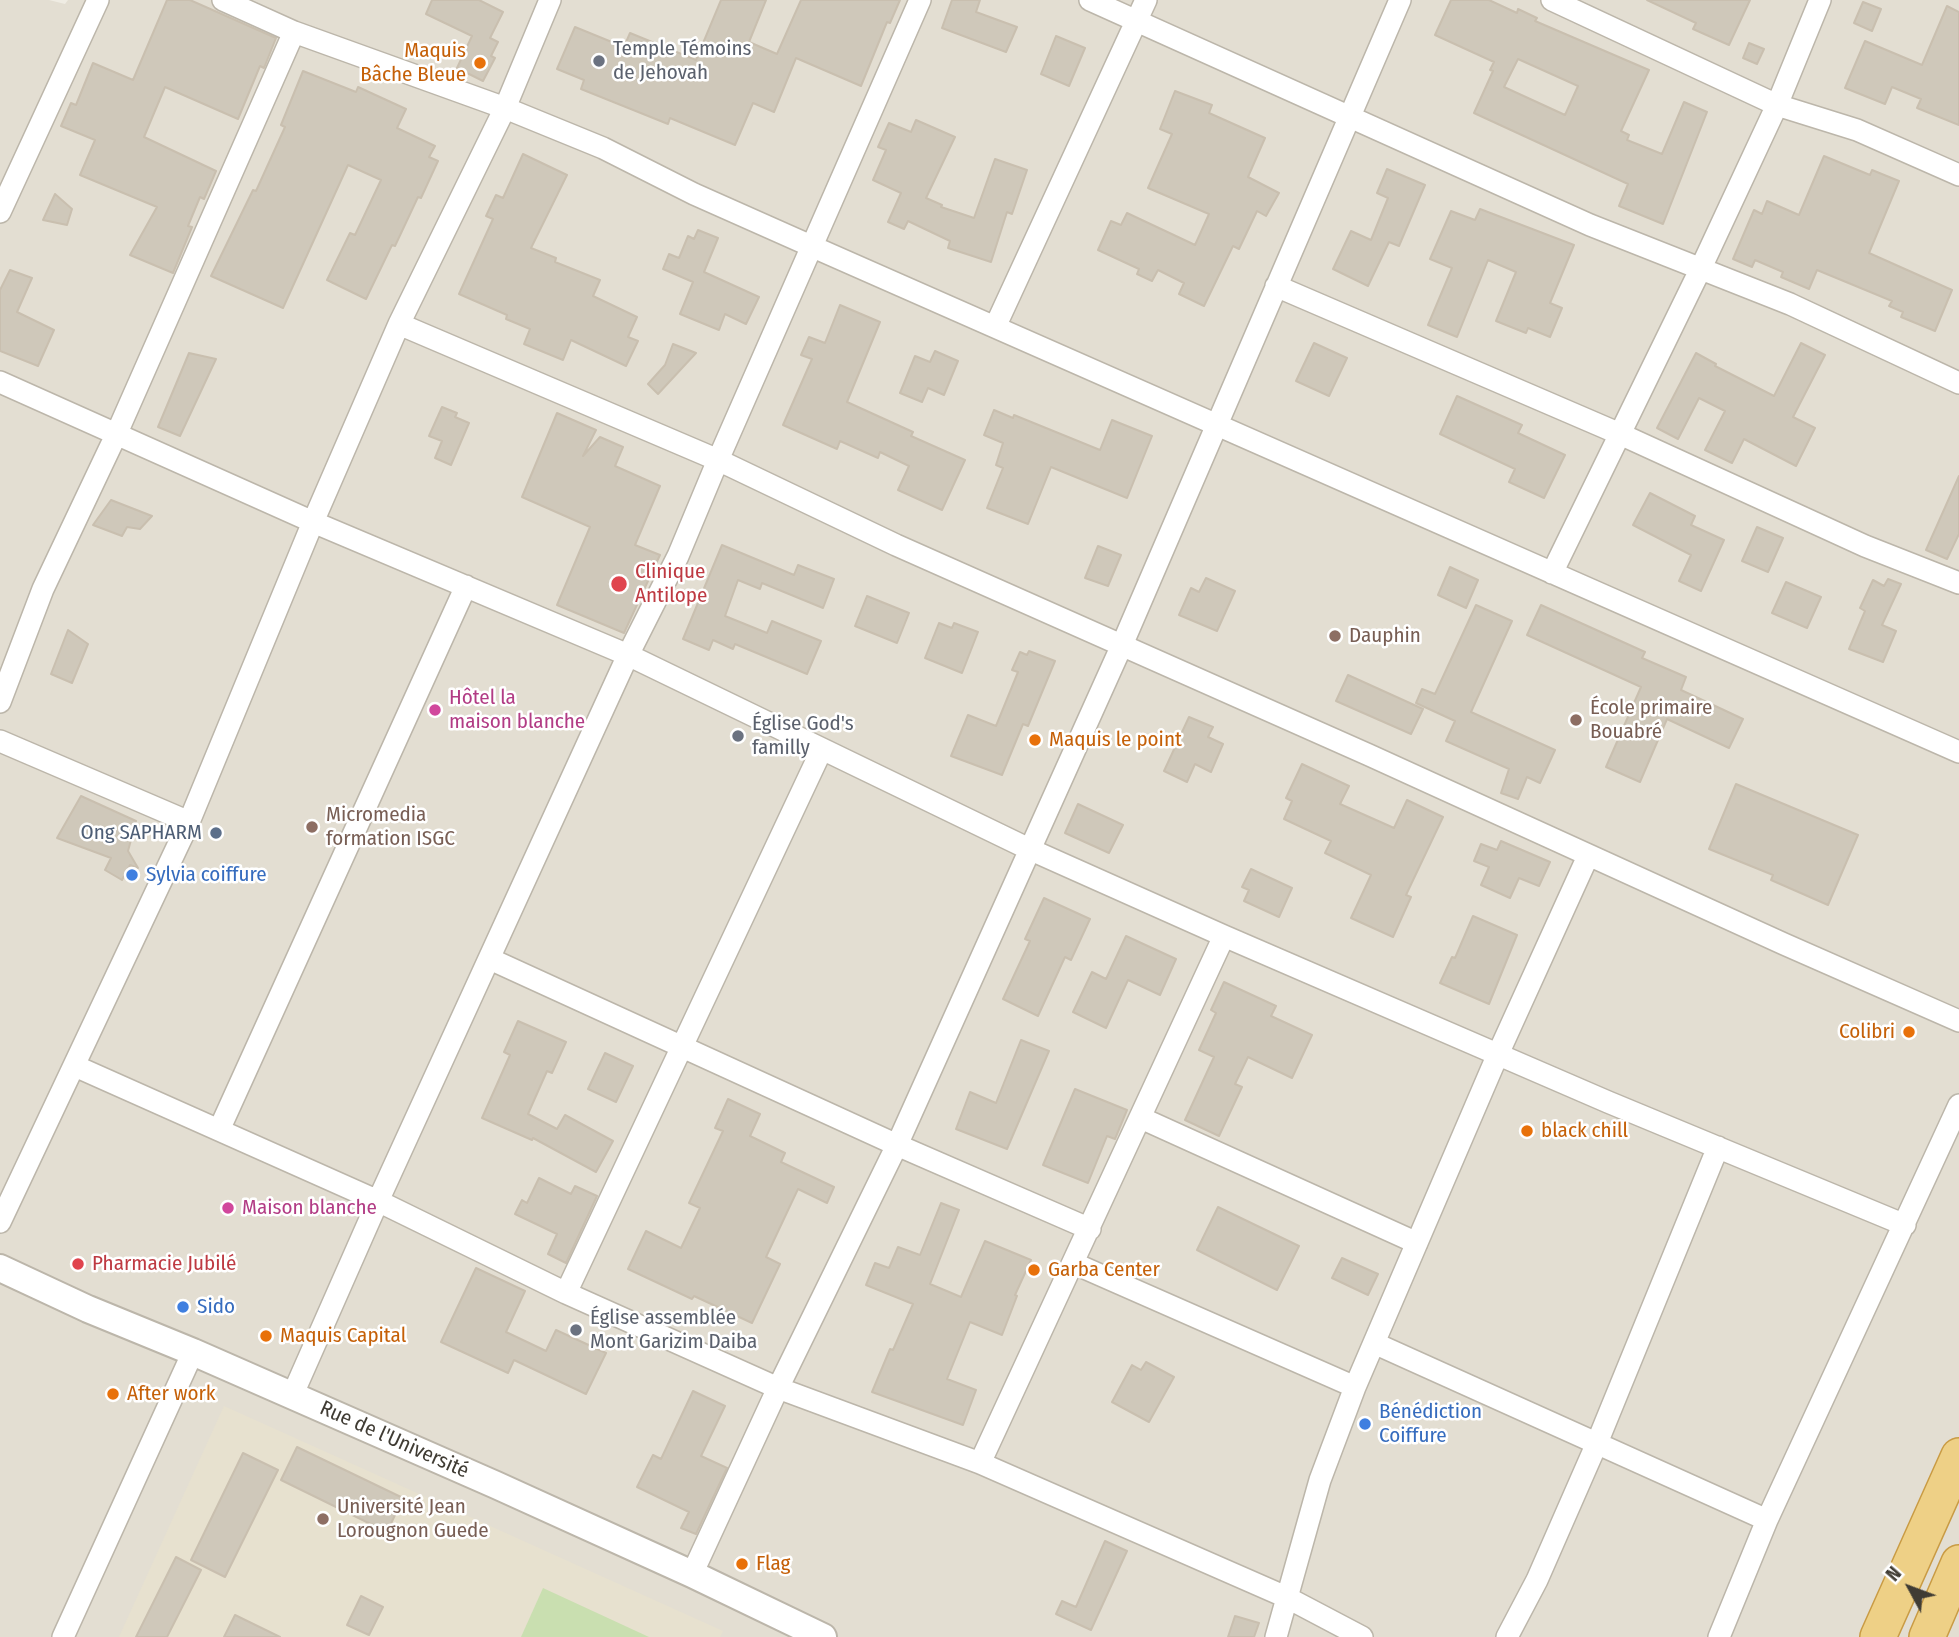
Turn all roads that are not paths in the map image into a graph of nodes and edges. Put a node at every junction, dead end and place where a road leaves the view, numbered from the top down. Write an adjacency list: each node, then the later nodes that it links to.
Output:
1 (98, 0): 16 (street)
2 (223, 0): 11 (street)
3 (550, 0): 13 (street)
4 (920, 0): 17 (street)
5 (1090, 0): 10 (street)
6 (1146, 0): 10 (street)
7 (1400, 0): 14 (street)
8 (1552, 0): 12 (street)
9 (1820, 0): 12 (street)
10 (1137, 21): 14 (street); 21 (street)
11 (294, 32): 13 (street); 26 (street)
12 (1777, 105): 15 (street); 18 (street)
13 (505, 108): 17 (street); 20 (street)
14 (1350, 116): 18 (street); 19 (street)
15 (1959, 175)
16 (0, 212)
17 (811, 246): 21 (street); 27 (street)
18 (1700, 270): 23 (street); 25 (street)
19 (1276, 286): 24 (street); 25 (street)
20 (398, 324): 27 (street); 28 (street)
21 (995, 327): 24 (street)
22 (0, 382): 26 (street)
23 (1959, 383)
24 (1216, 425): 29 (street); 32 (street)
25 (1620, 434): 29 (street); 30 (street)
26 (116, 435): 28 (street); 34 (street)
27 (718, 460): 32 (street); 33 (street)
28 (313, 522): 31 (street); 38 (street)
29 (1552, 573): 37 (street)
30 (1959, 583)
31 (466, 586): 33 (street); 49 (street)
32 (1122, 645): 39 (street); 40 (street)
33 (628, 655): 36 (street); 42 (street)
34 (0, 702)
35 (0, 741): 38 (street)
36 (822, 749): 39 (street); 44 (street)
37 (1959, 752)
38 (189, 822): 46 (street)
39 (1029, 849): 41 (street); 50 (street)
40 (1588, 856): 43 (street); 45 (street)
41 (1224, 936): 45 (street); 48 (street)
42 (490, 959): 44 (street); 52 (street)
43 (1959, 1021)
44 (681, 1048): 50 (street); 59 (street)
45 (1498, 1054): 51 (street); 56 (street)
46 (75, 1066): 49 (street); 53 (street)
47 (1959, 1105): 54 (street)
48 (1140, 1118): 55 (street); 56 (street)
49 (219, 1130): 52 (street)
50 (897, 1145): 55 (street); 63 (street)
51 (1718, 1147): 54 (street); 65 (street)
52 (378, 1201): 59 (street); 64 (street)
53 (0, 1222)
54 (1905, 1226): 68 (street)
55 (1090, 1229): 57 (street)
56 (1417, 1243): 60 (street)
57 (1073, 1264): 62 (street); 67 (street)
58 (0, 1268): 61 (street, Rue de l'Université)
59 (566, 1293): 63 (street)
60 (1374, 1343): 62 (street); 65 (street)
61 (193, 1352): 64 (street, Rue de l'Université); 72 (street)
62 (1354, 1387): 71 (street)
63 (778, 1388): 67 (street); 70 (street)
64 (292, 1396): 70 (street, Rue de l'Université)
65 (1597, 1443): 68 (street); 76 (street)
66 (1959, 1455): 78 (highway)
67 (980, 1463): 71 (street)
68 (1768, 1520): 77 (street)
69 (1959, 1563): 79 (highway)
70 (692, 1574): 73 (street, Rue de l'Université)
71 (1286, 1597): 74 (street); 75 (street)
72 (63, 1637)
73 (823, 1637)
74 (1276, 1637)
75 (1362, 1637)
76 (1507, 1637)
77 (1719, 1637)
78 (1878, 1637)
79 (1927, 1637)

